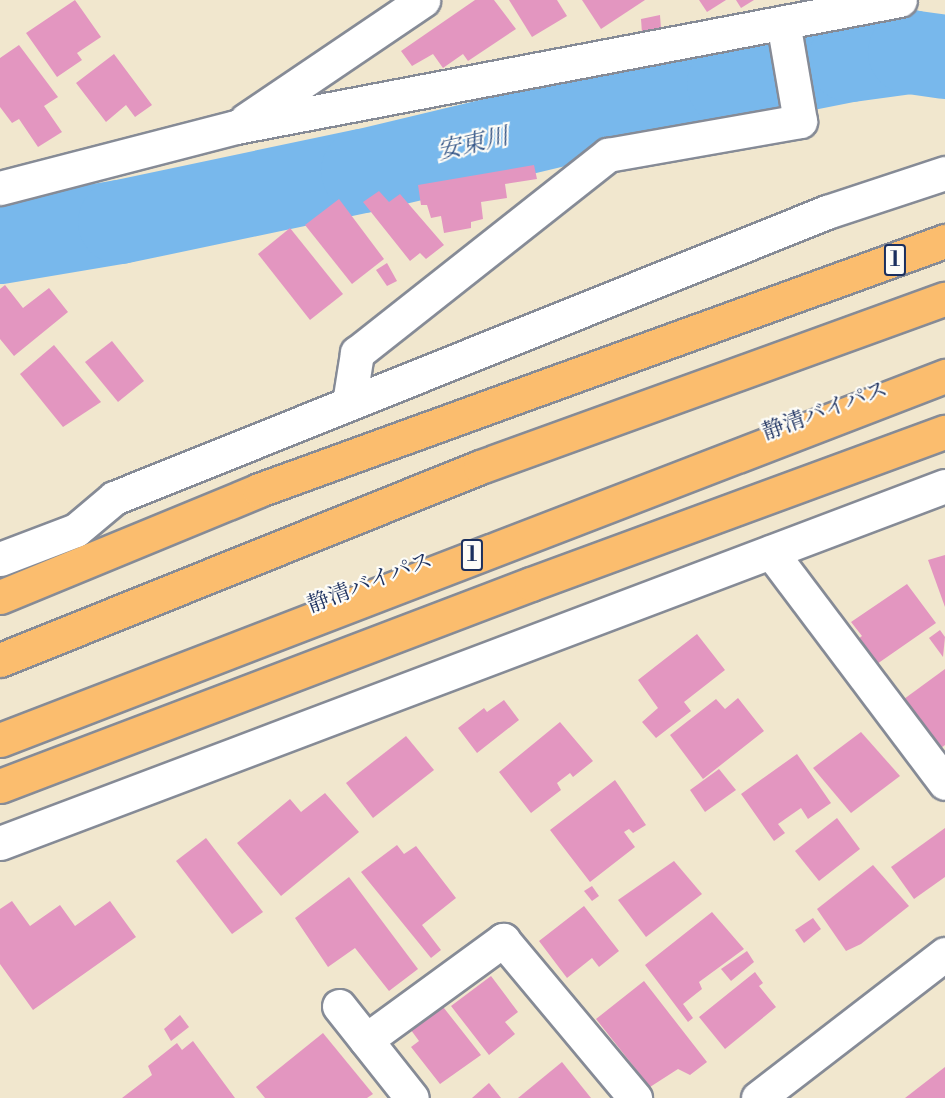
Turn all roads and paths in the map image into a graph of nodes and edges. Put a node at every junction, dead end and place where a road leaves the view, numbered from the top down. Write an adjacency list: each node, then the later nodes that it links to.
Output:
1 (423, 0): 4 (street)
2 (900, 0): 3 (street)
3 (783, 22): 4 (street); 12 (street)
4 (236, 127): 6 (street)
5 (945, 173): 12 (street)
6 (5, 177)
7 (945, 241): 17 (highway, 1)
8 (945, 291): 18 (highway, 1)
9 (945, 299): 19 (highway, 1)
10 (945, 367): 20 (highway, 静清バイパス / 1)
11 (945, 376): 21 (highway, 1)
12 (349, 403): 16 (street)
13 (945, 432): 23 (highway, 1)
14 (945, 486): 15 (street)
15 (771, 552): 22 (street); 24 (street)
16 (0, 559)
17 (0, 597)
18 (0, 651)
19 (0, 660)
20 (0, 730)
21 (0, 740)
22 (945, 783)
23 (0, 786)
24 (0, 843)
25 (945, 954): 30 (street)
26 (339, 1006): 27 (street)
27 (366, 1040): 28 (street); 29 (street)
28 (412, 1098)
29 (635, 1098)
30 (758, 1098)

